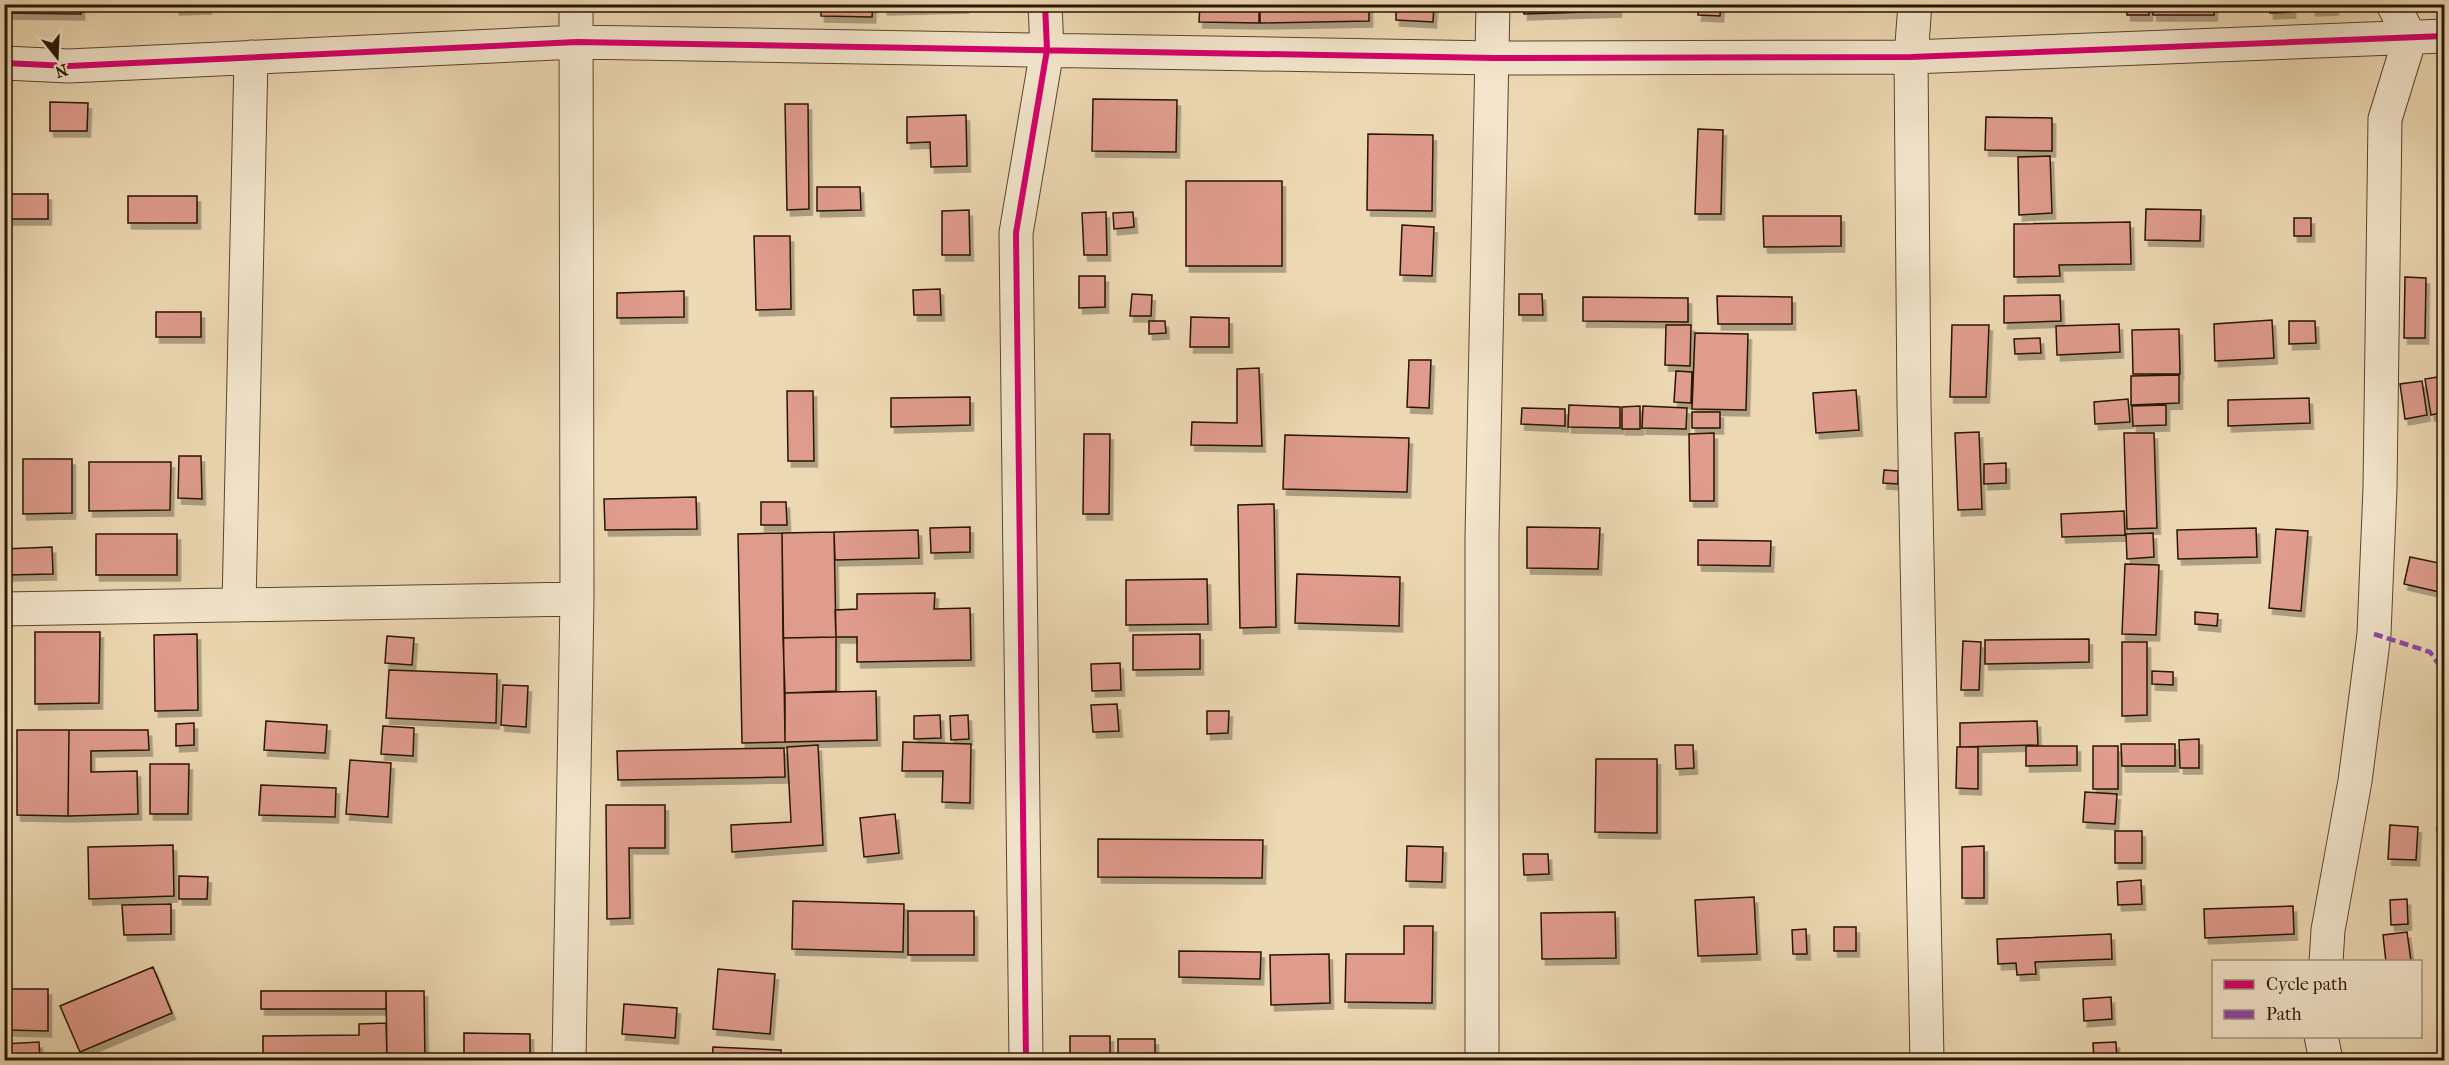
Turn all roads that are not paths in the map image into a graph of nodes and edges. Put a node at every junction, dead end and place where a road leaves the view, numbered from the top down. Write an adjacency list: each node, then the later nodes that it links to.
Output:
1 (576, 4): 8 (street)
2 (1045, 4): 9 (street)
3 (1493, 4): 12 (street)
4 (1915, 4): 11 (street)
5 (2393, 4): 7 (street)
6 (2445, 36): 7 (street)
7 (2410, 38): 11 (street); 17 (street)
8 (577, 42): 9 (street); 10 (street); 14 (street)
9 (1047, 50): 12 (street); 20 (street)
10 (251, 57): 13 (street); 15 (street)
11 (1911, 57): 12 (street); 22 (street)
12 (1494, 58): 21 (street)
13 (4, 63)
14 (577, 599): 15 (street); 19 (street)
15 (239, 605): 16 (street)
16 (4, 609)
17 (2326, 960)
18 (2321, 1038): 23 (street)
19 (569, 1060)
20 (1026, 1060)
21 (1482, 1060)
22 (1927, 1060)
23 (2326, 1060)

